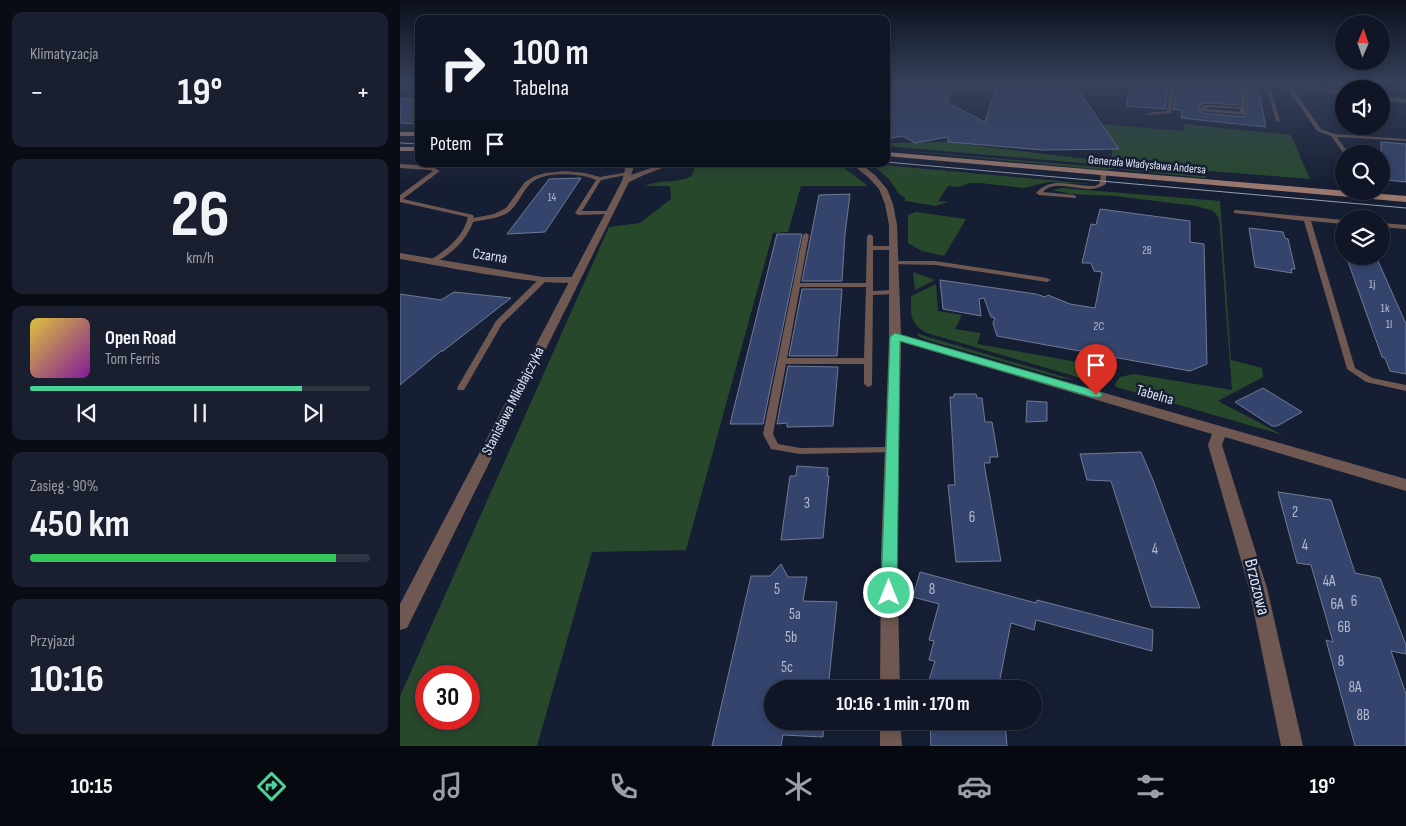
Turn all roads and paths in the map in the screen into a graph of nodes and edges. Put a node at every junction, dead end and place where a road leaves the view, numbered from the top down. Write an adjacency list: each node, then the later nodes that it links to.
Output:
1 (1277, 118): 3 (lane)
2 (1311, 118): 6 (lane)
3 (1278, 121)
4 (400, 134): 5 (main road)
5 (415, 134)
6 (1334, 135): 7 (lane); 8 (lane)
7 (1406, 140)
8 (1341, 145)
9 (400, 149): 10 (main road)
10 (415, 150)
11 (890, 154): 18 (main road, Generała Władysława Andersa)
12 (400, 166): 13 (lane)
13 (415, 167)
14 (416, 167): 22 (lane)
15 (627, 167): 19 (street)
16 (660, 167): 19 (street)
17 (860, 167): 34 (street)
18 (1103, 173): 21 (lane); 23 (main road, Generała Władysława Andersa)
19 (627, 177): 20 (lane); 24 (street, Stanisława Mikołajczyka)
20 (599, 179): 24 (lane); 27 (lane)
21 (1074, 197)
22 (400, 199): 27 (lane)
23 (1406, 199)
24 (610, 212): 39 (street, Stanisława Mikołajczyka)
25 (1236, 212): 26 (lane)
26 (1307, 219): 28 (lane); 49 (lane)
27 (470, 221): 36 (lane)
28 (1335, 221)
29 (1390, 226): 30 (lane)
30 (1406, 227)
31 (806, 235): 41 (lane)
32 (870, 236): 33 (lane)
33 (870, 248): 34 (lane); 42 (lane)
34 (893, 248): 37 (street)
35 (400, 256): 36 (street, Czarna)
36 (431, 262): 38 (street, Czarna)
37 (893, 263): 40 (lane); 43 (street)
38 (543, 280): 39 (street, Czarna); 48 (lane)
39 (575, 280): 53 (street, Stanisława Mikołajczyka)
40 (1047, 280)
41 (797, 285): 42 (lane); 45 (lane)
42 (869, 289): 43 (lane); 46 (lane)
43 (894, 292): 44 (street)
44 (895, 337): 50 (street, Tabelna); 51 (street)
45 (783, 361): 46 (lane); 51 (lane)
46 (869, 361): 47 (lane)
47 (868, 384)
48 (460, 388)
49 (1406, 388)
50 (1220, 431): 52 (street, Tabelna); 57 (street, Brzozowa)
51 (892, 450): 54 (street)
52 (1406, 484)
53 (400, 622)
54 (890, 680)
55 (890, 730): 56 (street)
56 (891, 746)
57 (1292, 746)

